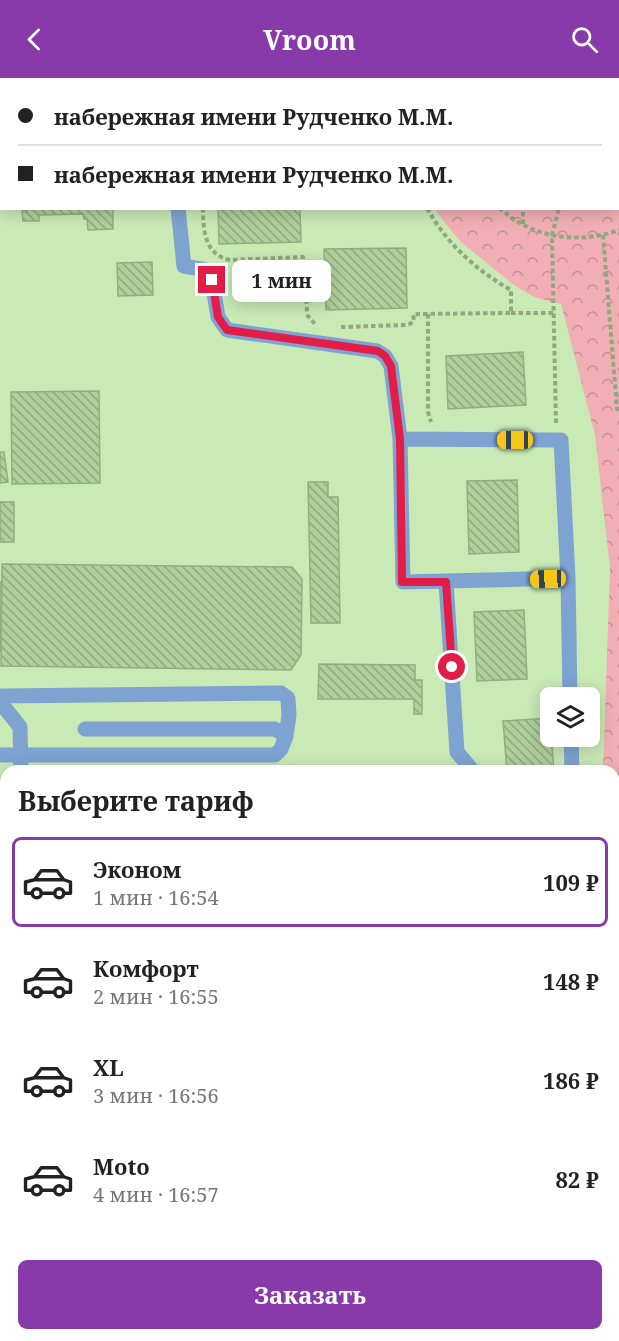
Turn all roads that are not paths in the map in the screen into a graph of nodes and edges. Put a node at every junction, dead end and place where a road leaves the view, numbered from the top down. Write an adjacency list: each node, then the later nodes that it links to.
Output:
1 (178, 210): 2 (street)
2 (400, 439): 3 (street); 4 (street)
3 (568, 578): 4 (street); 5 (street)
4 (446, 582): 14 (street)
5 (570, 687)
6 (0, 696): 9 (street)
7 (0, 702): 12 (street)
8 (85, 729): 9 (street)
9 (286, 736): 12 (street)
10 (571, 747): 15 (street)
11 (0, 755): 12 (street)
12 (20, 755): 13 (street)
13 (21, 765)
14 (468, 765)
15 (572, 765)

